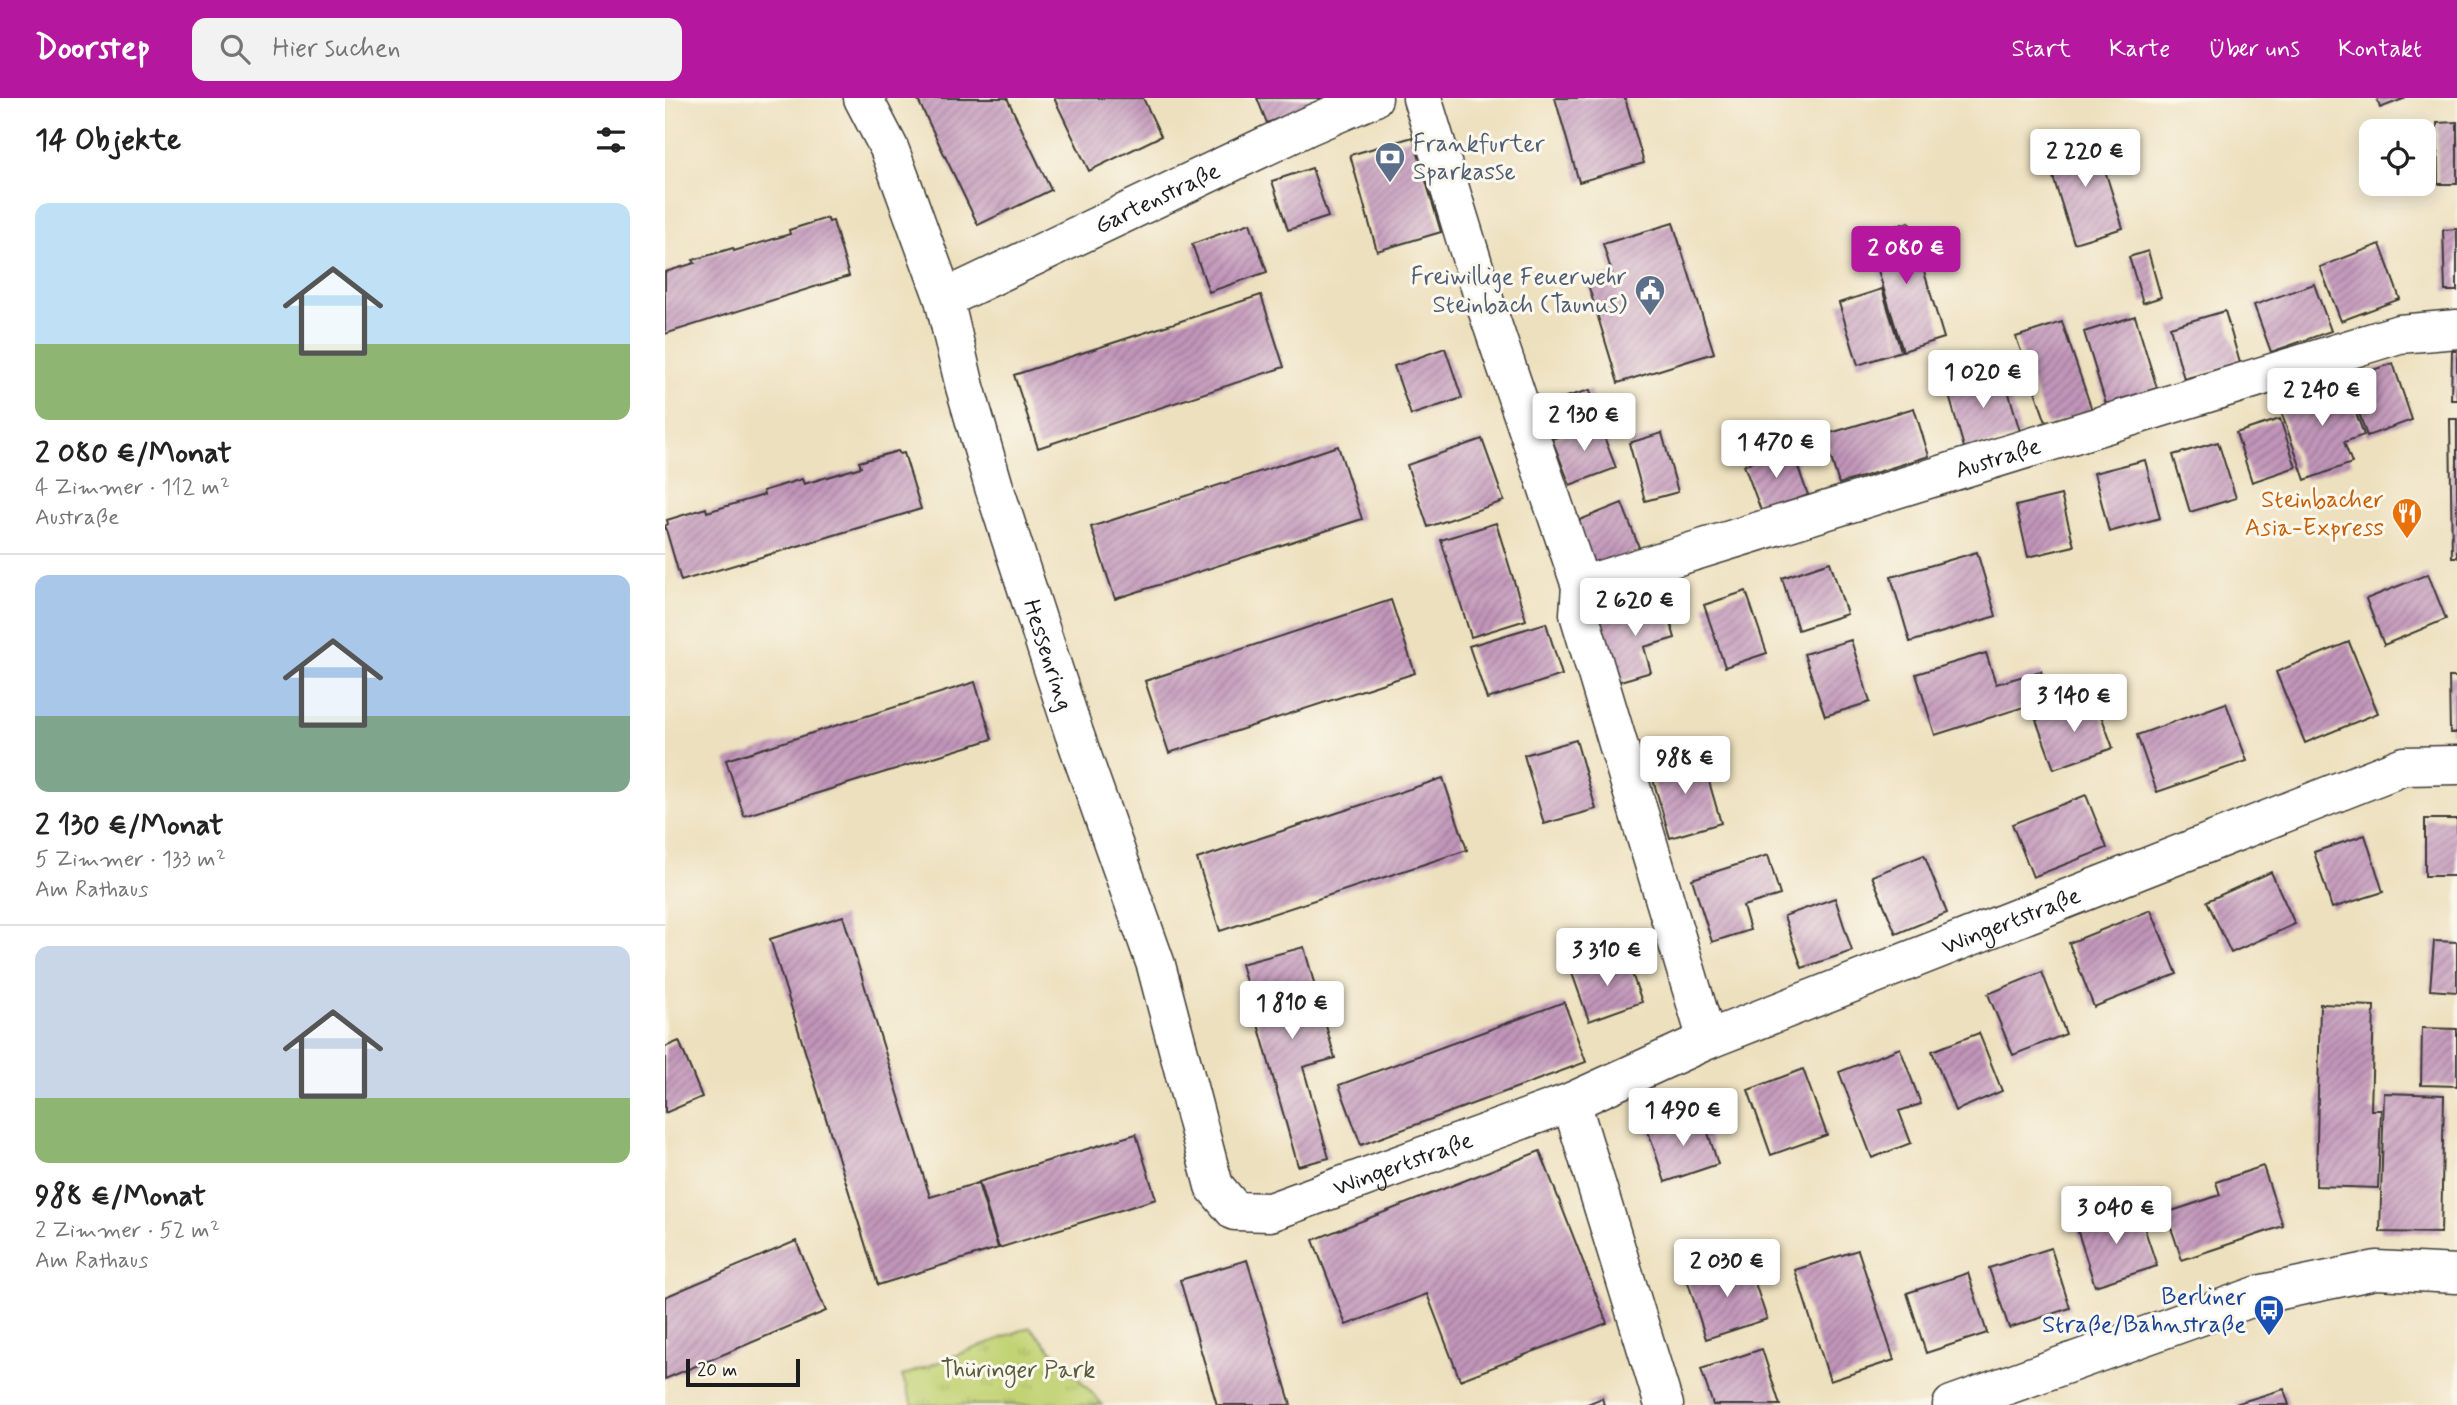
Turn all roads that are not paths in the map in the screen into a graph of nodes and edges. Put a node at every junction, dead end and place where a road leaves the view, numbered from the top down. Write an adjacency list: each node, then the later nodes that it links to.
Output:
1 (863, 98): 4 (street, Hessenring)
2 (1373, 98): 4 (street, Gartenstraße)
3 (1422, 98): 6 (street)
4 (944, 299): 10 (street, Hessenring)
5 (2457, 329): 6 (street, Austraße)
6 (1581, 586): 8 (street)
7 (2457, 765): 8 (street, Wingertstraße)
8 (1707, 1040): 9 (street, Wingertstraße)
9 (1571, 1102): 10 (street, Wingertstraße); 12 (street)
10 (1235, 1211)
11 (2457, 1274): 13 (street)
12 (1664, 1405)
13 (1952, 1405)

